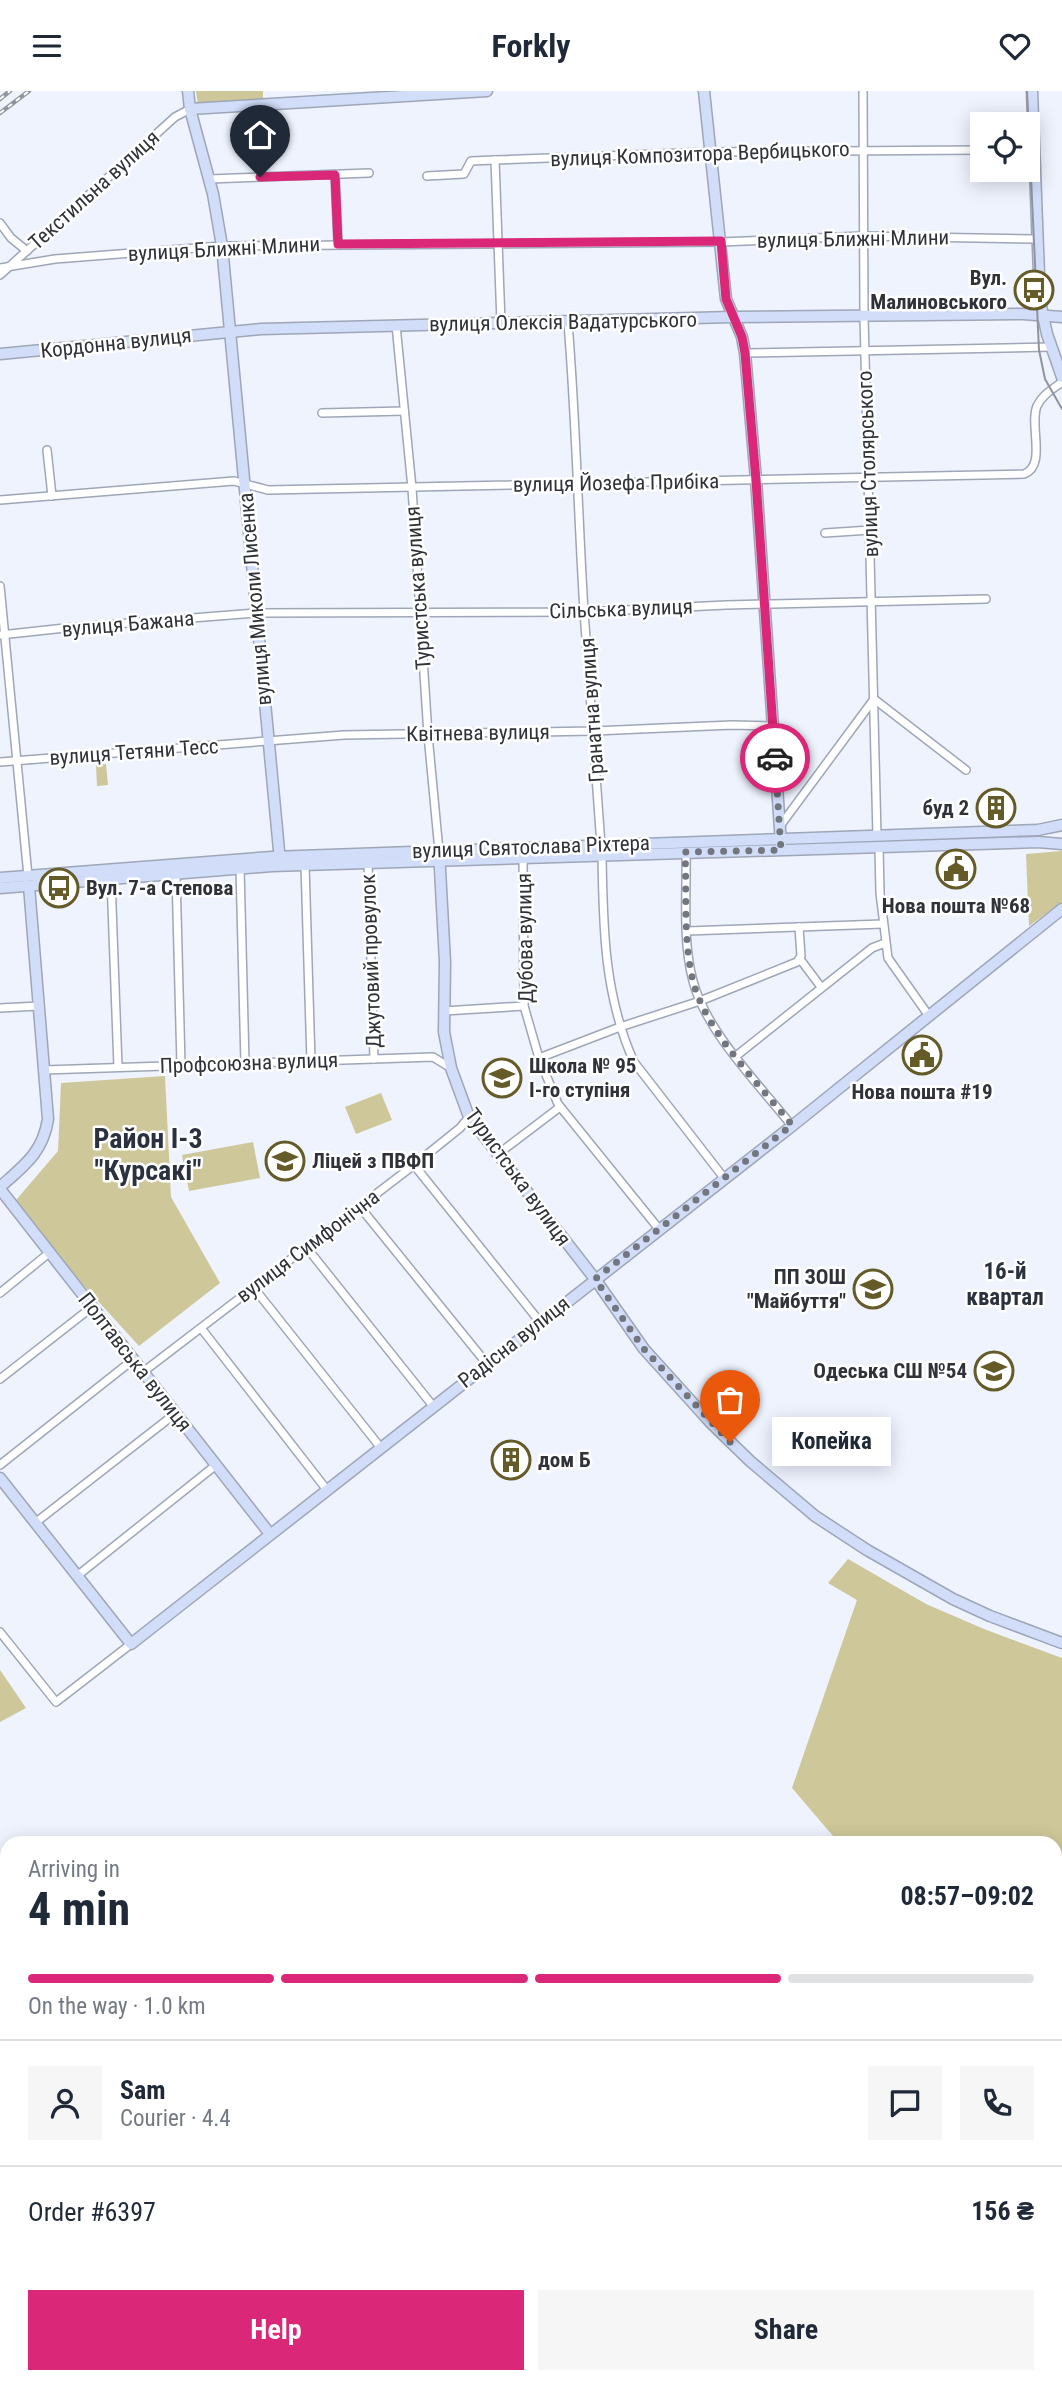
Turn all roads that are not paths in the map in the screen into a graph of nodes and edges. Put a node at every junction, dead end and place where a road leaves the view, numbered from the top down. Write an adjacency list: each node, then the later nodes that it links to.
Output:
1 (188, 91): 6 (street, вулиця Миколи Лисенка)
2 (487, 91): 6 (street)
3 (704, 91): 10 (street)
4 (863, 91): 8 (street, вулиця Столярського)
5 (1032, 91): 7 (street)
6 (190, 109): 15 (street, вулиця Миколи Лисенка); 24 (street, Текстильна вулиця)
7 (1031, 112)
8 (862, 149): 9 (street, вулиця Композитора Вербицького); 10 (street, вулиця Композитора Вербицького); 18 (street, вулиця Столярського)
9 (970, 150)
10 (711, 152): 11 (street, вулиця Композитора Вербицького); 20 (street)
11 (495, 160): 14 (street, вулиця Композитора Вербицького); 22 (street)
12 (369, 173): 13 (street)
13 (335, 175): 15 (street); 21 (street)
14 (427, 176)
15 (209, 179): 23 (street, вулиця Миколи Лисенка)
16 (1032, 182): 19 (street)
17 (0, 223): 24 (street)
18 (863, 236): 19 (street, вулиця Ближні Млини); 20 (street, вулиця Ближні Млини); 28 (street, вулиця Столярського)
19 (1036, 239): 30 (street)
20 (721, 241): 22 (street, вулиця Ближні Млини); 29 (street)
21 (338, 244): 22 (street, вулиця Ближні Млини); 23 (street, вулиця Ближні Млини)
22 (497, 244): 32 (street)
23 (222, 246): 25 (street, вулиця Ближні Млини); 35 (street, вулиця Миколи Лисенка)
24 (27, 251): 25 (street, Текстильна вулиця)
25 (10, 267): 26 (street, вулиця Ближні Млини); 27 (street, Текстильна вулиця)
26 (0, 268)
27 (0, 275)
28 (864, 316): 29 (street, вулиця Олексія Вадатурського); 30 (street, вулиця Олексія Вадатурського); 37 (street, вулиця Столярського)
29 (732, 317): 33 (street, вулиця Олексія Вадатурського); 38 (street)
30 (1042, 317): 31 (street, вулиця Олексія Вадатурського); 36 (street)
31 (1062, 317)
32 (501, 323): 33 (street, вулиця Олексія Вадатурського); 34 (street, вулиця Олексія Вадатурського)
33 (568, 323): 47 (street, Гранатна вулиця)
34 (396, 325): 35 (street, вулиця Олексія Вадатурського); 41 (street, Туристська вулиця)
35 (232, 331): 39 (street, Кордонна вулиця); 46 (street, вулиця Миколи Лисенка)
36 (1051, 347): 37 (street); 40 (street)
37 (865, 350): 38 (street); 44 (street, вулиця Столярського)
38 (745, 353): 45 (street)
39 (0, 354)
40 (1062, 380): 44 (street, вулиця Йозефа Прибіка)
41 (404, 411): 42 (street); 48 (street, Туристська вулиця)
42 (322, 413)
43 (47, 450): 49 (street)
44 (868, 478): 45 (street, вулиця Йозефа Прибіка); 51 (street, вулиця Столярського)
45 (756, 480): 47 (street, вулиця Йозефа Прибіка); 56 (street)
46 (244, 483): 48 (street, вулиця Йозефа Прибіка); 49 (street, вулиця Йозефа Прибіка); 59 (street, вулиця Миколи Лисенка)
47 (577, 484): 48 (street, вулиця Йозефа Прибіка); 58 (street, Гранатна вулиця)
48 (412, 488): 57 (street, Туристська вулиця)
49 (52, 496): 50 (street, вулиця Йозефа Прибіка)
50 (0, 500)
51 (870, 530): 52 (street); 55 (street, вулиця Столярського)
52 (825, 533)
53 (0, 586): 60 (street)
54 (986, 599): 55 (street, Сільська вулиця)
55 (872, 601): 56 (street, Сільська вулиця); 61 (street, вулиця Столярського)
56 (764, 604): 58 (street, Сільська вулиця); 62 (street)
57 (420, 612): 58 (street, Сільська вулиця); 59 (street, Сільська вулиця); 64 (street, Туристська вулиця)
58 (584, 612): 63 (street, Гранатна вулиця)
59 (256, 614): 60 (street, вулиця Бажана); 65 (street, вулиця Миколи Лисенка)
60 (2, 635): 66 (street)
61 (874, 699): 68 (street); 70 (street); 71 (street, вулиця Столярського)
62 (772, 726): 63 (street, Квітнева вулиця); 70 (street)
63 (594, 731): 64 (street, Квітнева вулиця); 74 (street, Гранатна вулиця)
64 (428, 734): 65 (street, Квітнева вулиця); 76 (street, Туристська вулиця)
65 (269, 742): 66 (street, вулиця Тетяни Тесс); 78 (street, вулиця Миколи Лисенка)
66 (16, 761): 67 (street, вулиця Тетяни Тесс); 85 (street)
67 (0, 762)
68 (966, 770)
69 (1062, 825): 71 (street, вулиця Святослава Ріхтера)
70 (780, 827): 72 (street)
71 (878, 842): 72 (street, вулиця Святослава Ріхтера); 73 (street, вулиця Святослава Ріхтера); 88 (street, вулиця Столярського)
72 (781, 844): 74 (street, вулиця Святослава Ріхтера); 75 (street, вулиця Святослава Ріхтера)
73 (1062, 844)
74 (601, 850): 75 (street, вулиця Святослава Ріхтера); 76 (street, вулиця Святослава Ріхтера); 77 (street, вулиця Святослава Ріхтера); 100 (street, Гранатна вулиця)
75 (685, 852): 90 (street)
76 (439, 855): 77 (street, вулиця Святослава Ріхтера); 78 (street, вулиця Святослава Ріхтера); 79 (street, вулиця Святослава Ріхтера); 98 (street, Туристська вулиця)
77 (523, 857): 96 (street, Дубова вулиця)
78 (280, 861): 80 (street, вулиця Святослава Ріхтера); 81 (street, вулиця Святослава Ріхтера); 85 (street, вулиця Святослава Ріхтера)
79 (368, 863): 80 (street, вулиця Святослава Ріхтера); 103 (street, Джутовий провулок)
80 (305, 865): 104 (street)
81 (240, 869): 82 (street, вулиця Святослава Ріхтера); 105 (street)
82 (176, 874): 84 (street, вулиця Святослава Ріхтера); 106 (street)
83 (0, 878): 85 (street, вулиця Святослава Ріхтера)
84 (111, 879): 85 (street, вулиця Святослава Ріхтера); 107 (street)
85 (29, 881): 86 (street, вулиця Святослава Ріхтера); 95 (street)
86 (0, 888)
87 (1062, 909): 99 (street, Радісна вулиця)
88 (883, 924): 89 (street); 91 (street, вулиця Столярського)
89 (800, 927): 90 (street); 92 (street)
90 (687, 931): 94 (street)
91 (885, 943): 93 (street); 99 (street, вулиця Столярського)
92 (800, 959): 93 (street); 94 (street)
93 (821, 987): 101 (street)
94 (699, 1001): 100 (street); 101 (street)
95 (39, 1006): 97 (street); 109 (street)
96 (524, 1006): 98 (street); 102 (street, Дубова вулиця)
97 (0, 1008)
98 (444, 1011): 108 (street, Туристська вулиця)
99 (929, 1016): 112 (street, Радісна вулиця)
100 (620, 1027): 102 (street); 115 (street, Гранатна вулиця)
101 (736, 1056): 112 (street)
102 (539, 1058): 110 (street, Дубова вулиця)
103 (374, 1059): 104 (street, Профсоюзна вулиця); 108 (street, Профсоюзна вулиця)
104 (311, 1061): 105 (street, Профсоюзна вулиця)
105 (245, 1063): 106 (street, Профсоюзна вулиця)
106 (181, 1065): 107 (street, Профсоюзна вулиця)
107 (118, 1067): 109 (street, Профсоюзна вулиця)
108 (451, 1068): 111 (street, Туристська вулиця)
109 (44, 1070): 116 (street)
110 (560, 1107): 113 (street); 118 (street, Дубова вулиця)
111 (469, 1117): 113 (street, Туристська вулиця); 114 (street, вулиця Симфонічна)
112 (792, 1125): 115 (street, Радісна вулиця)
113 (498, 1154): 121 (street, Туристська вулиця)
114 (414, 1165): 117 (street, вулиця Симфонічна); 125 (street)
115 (724, 1178): 118 (street, Радісна вулиця)
116 (0, 1188): 120 (street, Полтавська вулиця)
117 (360, 1207): 119 (street, вулиця Симфонічна); 128 (street)
118 (659, 1229): 121 (street, Радісна вулиця)
119 (307, 1248): 122 (street, вулиця Симфонічна); 131 (street)
120 (49, 1253): 123 (street); 124 (street, Полтавська вулиця)
121 (595, 1279): 125 (street, Радісна вулиця); 142 (street, Туристська вулиця)
122 (254, 1288): 126 (street, вулиця Симфонічна); 133 (street)
123 (0, 1293)
124 (92, 1307): 127 (street, Полтавська вулиця); 130 (street)
125 (540, 1322): 128 (street, Радісна вулиця)
126 (201, 1328): 129 (street, вулиця Симфонічна); 137 (street)
127 (134, 1359): 129 (street, Полтавська вулиця); 134 (street)
128 (487, 1364): 131 (street, Радісна вулиця)
129 (144, 1372): 132 (street, Полтавська вулиця)
130 (0, 1379)
131 (433, 1406): 133 (street, Радісна вулиця)
132 (176, 1413): 135 (street, Полтавська вулиця); 138 (street)
133 (380, 1448): 137 (street, Радісна вулиця)
134 (0, 1465)
135 (216, 1465): 139 (street, Полтавська вулиця); 140 (street)
136 (0, 1478): 138 (street)
137 (327, 1490): 139 (street, Радісна вулиця)
138 (35, 1523): 140 (street)
139 (270, 1534): 143 (street, Радісна вулиця)
140 (77, 1576): 143 (street)
141 (0, 1632): 143 (street)
142 (1062, 1643)
143 (131, 1644)

